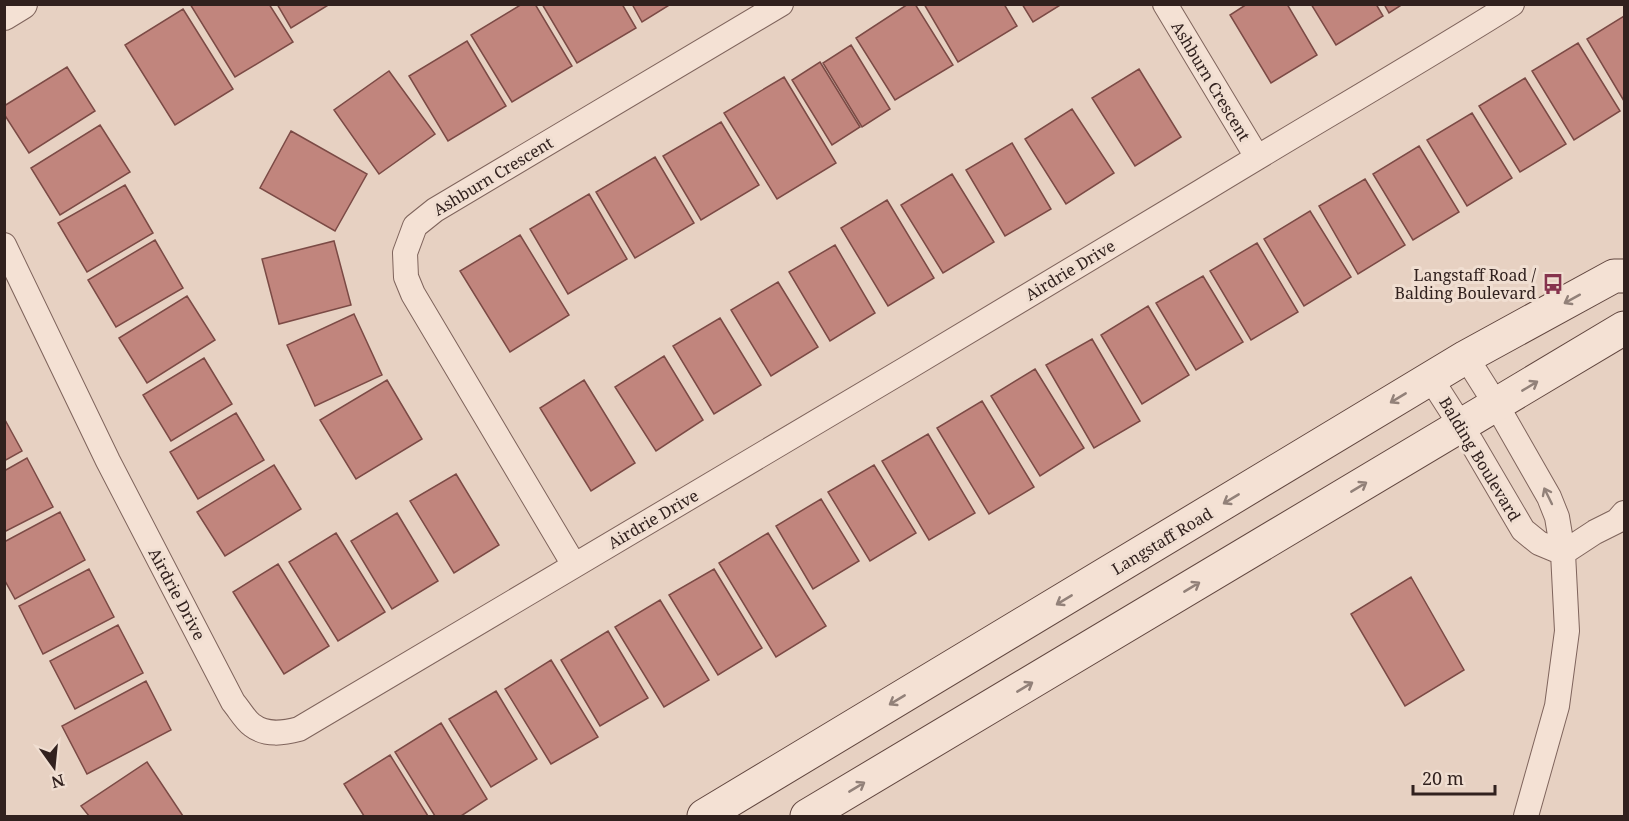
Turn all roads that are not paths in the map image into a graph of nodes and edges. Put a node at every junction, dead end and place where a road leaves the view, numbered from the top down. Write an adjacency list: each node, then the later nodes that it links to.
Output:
1 (22, 4): 5 (street)
2 (782, 4): 16 (street, Ashburn Crescent)
3 (1165, 4): 6 (street, Ashburn Crescent)
4 (1512, 4): 6 (street, Airdrie Drive)
5 (4, 15)
6 (1257, 157): 16 (street, Airdrie Drive)
7 (4, 245): 16 (street, Airdrie Drive)
8 (1624, 276): 10 (main road, Langstaff Road, one-way to 10)
9 (1624, 328): 12 (main road, one-way to 9)
10 (1466, 357): 11 (main road, Langstaff Road); 12 (street)
11 (1431, 379): 13 (street, Balding Boulevard); 17 (main road, Langstaff Road, one-way to 17)
12 (1497, 406): 13 (main road); 15 (street, one-way to 12)
13 (1461, 425): 15 (street, Balding Boulevard); 18 (main road, one-way to 13)
14 (1624, 513): 15 (street)
15 (1563, 553): 19 (street)
16 (574, 565)
17 (704, 816)
18 (807, 816)
19 (1526, 816)

